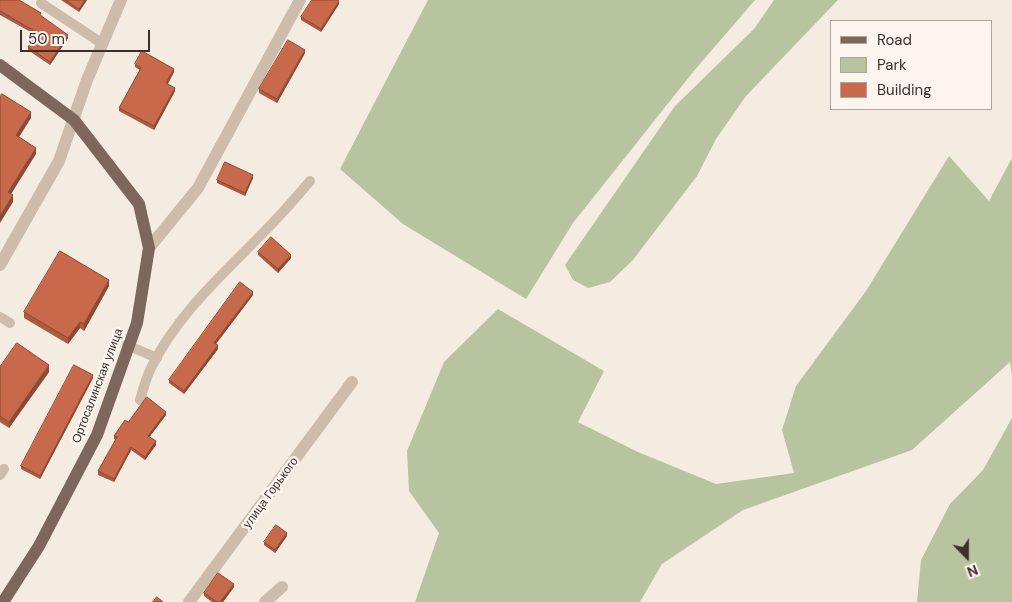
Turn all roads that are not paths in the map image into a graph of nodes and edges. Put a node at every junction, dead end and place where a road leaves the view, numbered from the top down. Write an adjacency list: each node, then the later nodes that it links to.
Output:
1 (121, 0): 4 (street)
2 (300, 0): 8 (street)
3 (42, 3): 4 (lane)
4 (103, 44): 6 (street)
5 (5, 68): 6 (main road, Ортосалинская улица)
6 (74, 120): 8 (main road, Ортосалинская улица); 9 (street)
7 (310, 181): 13 (lane)
8 (149, 248): 12 (main road, Ортосалинская улица)
9 (0, 265)
10 (0, 316): 11 (lane)
11 (10, 323)
12 (127, 345): 13 (lane); 17 (main road, Ортосалинская улица)
13 (157, 358): 15 (lane)
14 (352, 382): 18 (street, улица Горького)
15 (140, 400)
16 (282, 587): 19 (street)
17 (3, 602)
18 (189, 602)
19 (265, 602)

